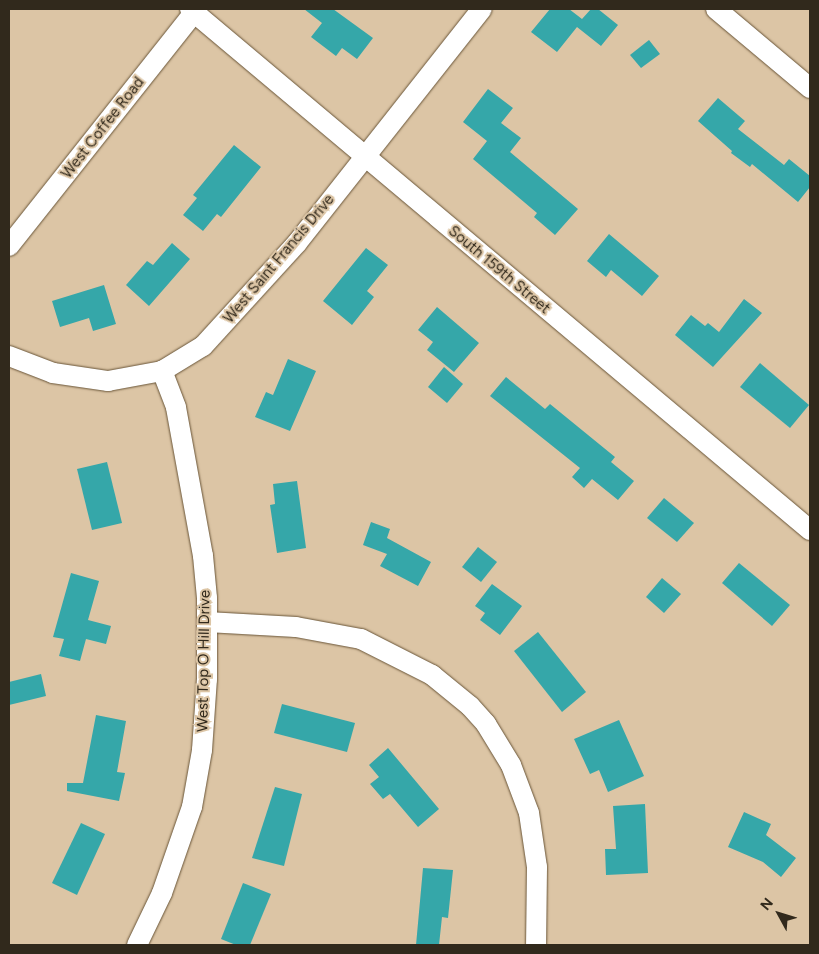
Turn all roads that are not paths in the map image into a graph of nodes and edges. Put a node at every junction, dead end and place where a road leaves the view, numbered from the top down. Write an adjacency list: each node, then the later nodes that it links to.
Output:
1 (482, 9): 5 (street, West Saint Francis Drive)
2 (716, 9): 4 (street)
3 (194, 10): 5 (street, South 159th Street); 6 (street, West Coffee Road)
4 (810, 88)
5 (365, 157): 8 (street, West Saint Francis Drive); 9 (street, South 159th Street)
6 (9, 246)
7 (9, 356): 8 (street, West Saint Francis Drive)
8 (162, 371): 10 (street, West Top O Hill Drive)
9 (810, 530)
10 (207, 622): 11 (street, West Top O Hill Drive); 12 (street)
11 (137, 945)
12 (536, 945)

